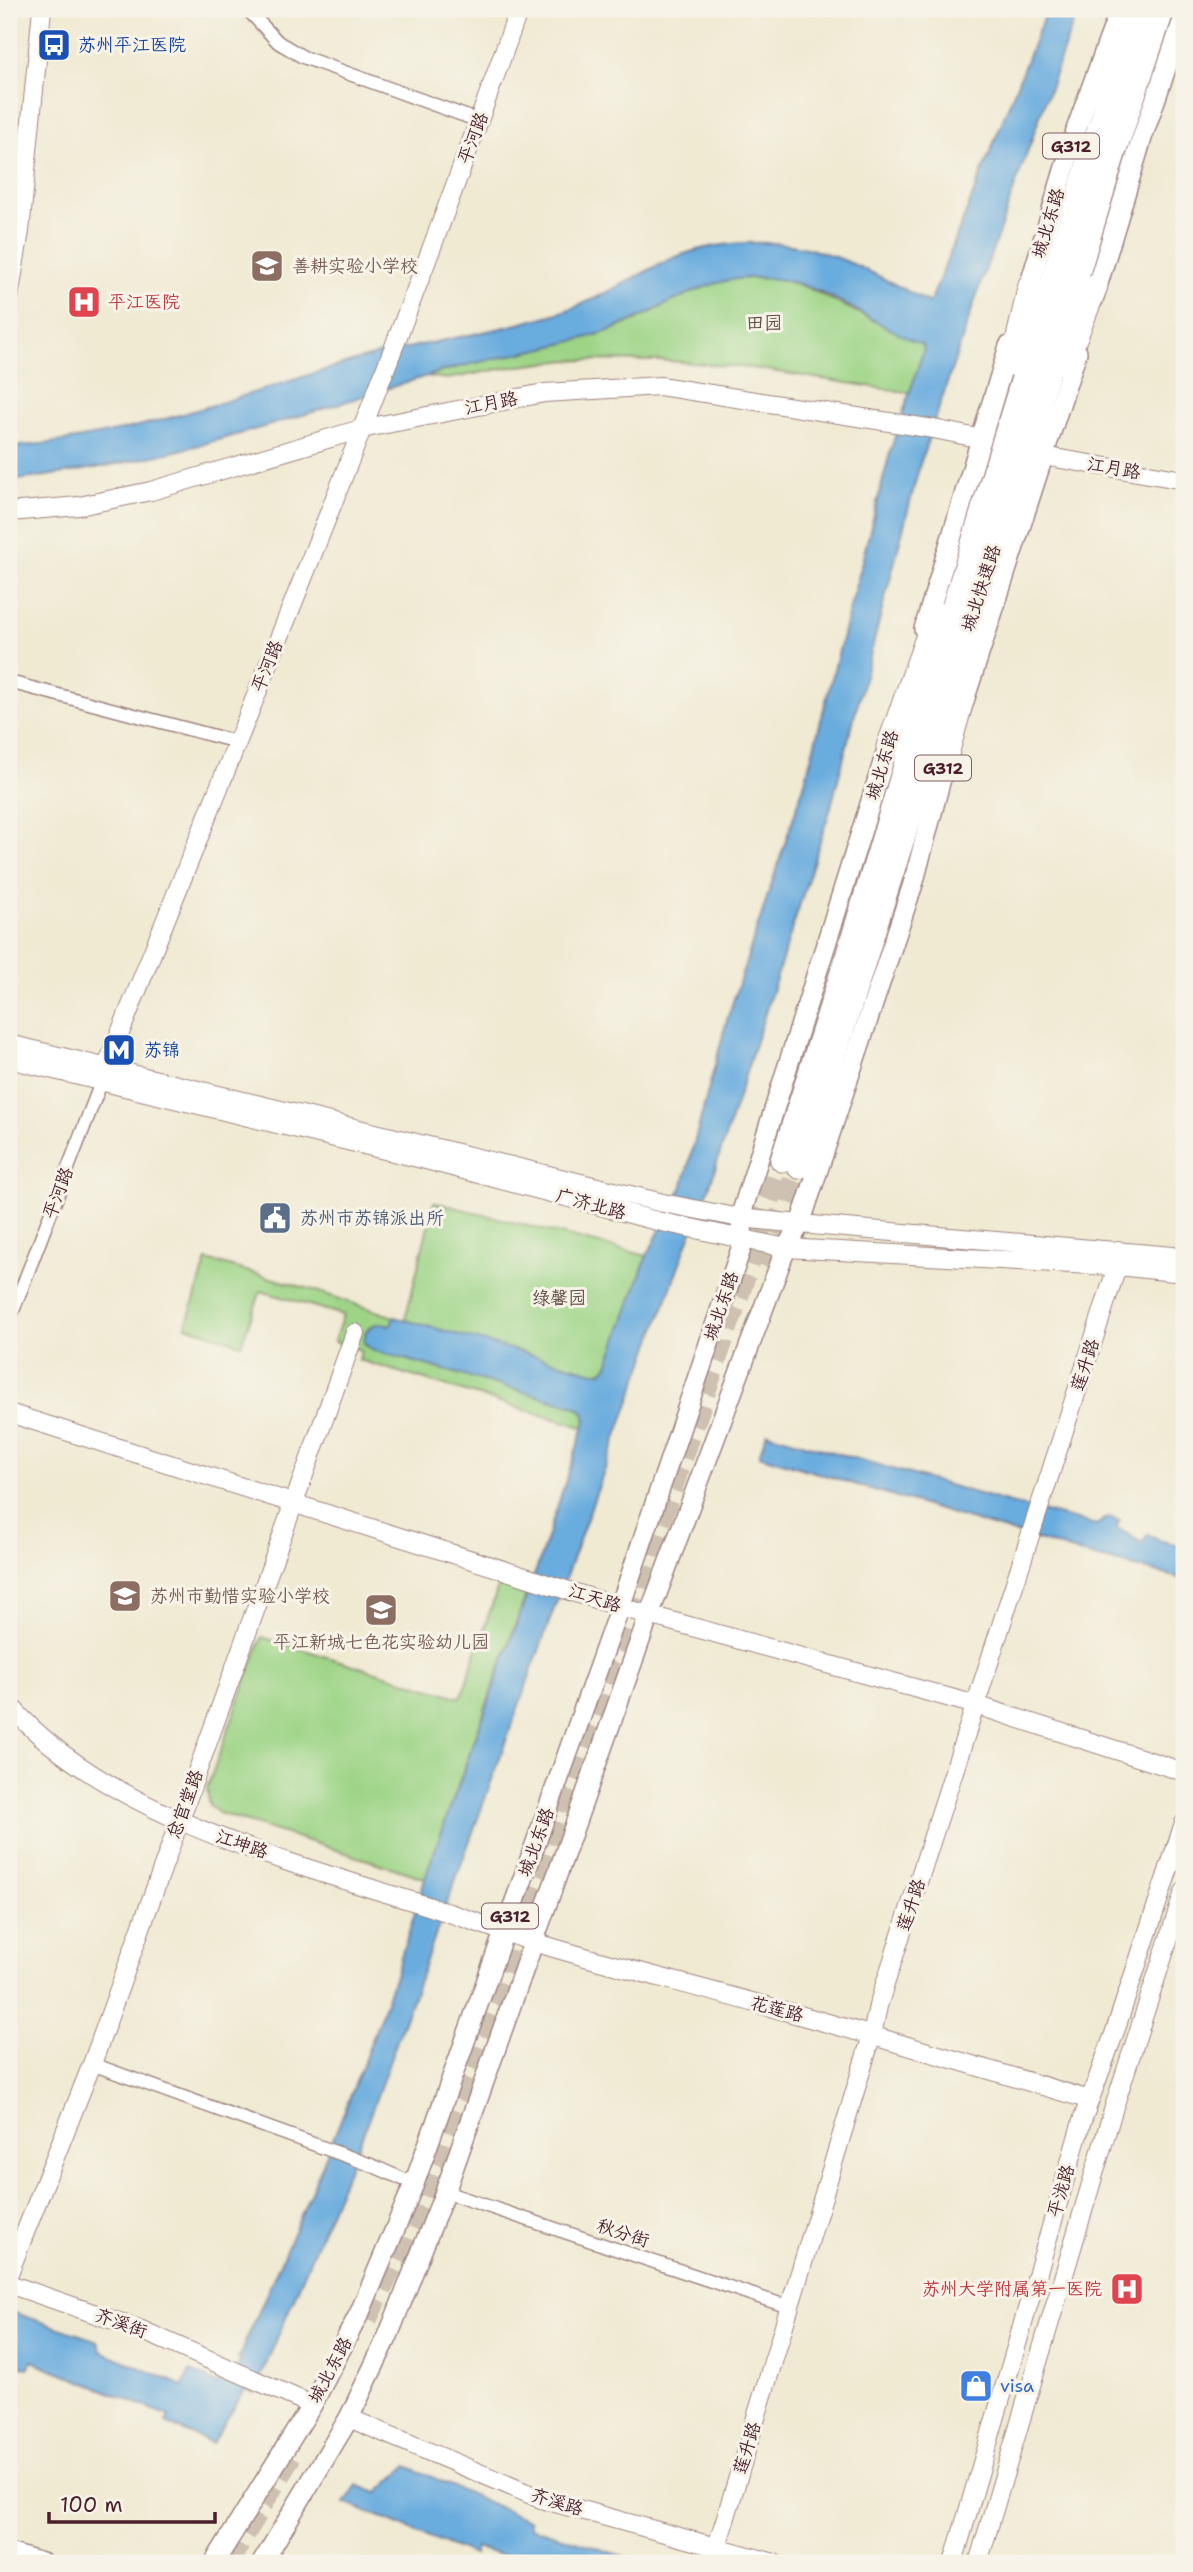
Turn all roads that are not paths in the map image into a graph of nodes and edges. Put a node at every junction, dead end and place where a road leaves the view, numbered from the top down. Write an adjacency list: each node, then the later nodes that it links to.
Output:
1 (31, 9): 10 (street)
2 (42, 9): 13 (street)
3 (247, 9): 9 (street)
4 (519, 9): 9 (street, 平河路)
5 (1120, 9): 11 (main road, 城北东路 / G312)
6 (1139, 9): 18 (highway, 城北快速路)
7 (1163, 9): 18 (highway, 城北快速路)
8 (1184, 17): 12 (main road, 城北东路 / G312)
9 (479, 121): 14 (street, 平河路)
10 (9, 232)
11 (1030, 285): 15 (main road, 城北东路 / G312); 18 (highway)
12 (1096, 286): 16 (main road, 城北东路 / G312); 18 (highway)
13 (9, 297)
14 (361, 429): 15 (street, 江月路); 19 (street, 江月路); 21 (street, 平河路)
15 (982, 439): 22 (main road, 城北东路 / G312)
16 (1044, 456): 17 (street, 江月路); 23 (main road, 城北东路 / G312)
17 (1184, 480)
18 (996, 504): 22 (highway); 23 (highway); 27 (highway, 城北快速路)
19 (9, 512)
20 (9, 682): 21 (street)
21 (237, 742): 26 (street, 平河路)
22 (888, 747): 28 (main road, 城北东路 / G312)
23 (944, 765): 29 (main road, 城北东路 / G312)
24 (9, 1044): 26 (street, 广济北路)
25 (9, 1059): 26 (street, 广济北路)
26 (104, 1075): 28 (street, 广济北路); 30 (street, 广济北路); 35 (street, 平河路)
27 (790, 1163)
28 (740, 1218): 29 (street, 广济北路); 30 (main road, 城北东路 / G312)
29 (800, 1224): 31 (main road, 城北东路 / G312); 33 (street, 广济北路)
30 (744, 1240): 31 (street, 广济北路); 39 (main road, 城北东路 / G312)
31 (786, 1248): 33 (street, 广济北路); 40 (main road, 城北东路 / G312)
32 (1184, 1257): 33 (street, 广济北路)
33 (1118, 1258): 34 (street, 广济北路); 42 (street, 莲升路)
34 (1184, 1273)
35 (9, 1321)
36 (355, 1333): 38 (street, 总官堂路)
37 (9, 1413): 38 (street, 江天路)
38 (295, 1502): 39 (street, 江天路); 44 (street, 总官堂路)
39 (620, 1607): 40 (street, 江天路); 48 (main road, 城北东路 / G312)
40 (649, 1615): 42 (street, 江天路); 49 (main road, 城北东路 / G312)
41 (9, 1704): 44 (street, 江坤路)
42 (976, 1705): 43 (street, 江天路); 50 (street, 莲升路)
43 (1184, 1772)
44 (179, 1820): 47 (street, 江坤路); 51 (street, 总官堂路)
45 (1184, 1823): 52 (street, 平泷路)
46 (1184, 1892): 67 (street, 平泷路)
47 (464, 1918): 48 (street, 花莲路)
48 (505, 1931): 49 (street, 花莲路); 53 (main road, 城北东路 / G312)
49 (534, 1941): 50 (street, 花莲路); 54 (main road, 城北东路 / G312)
50 (872, 2035): 52 (street, 花莲路); 57 (street, 莲升路)
51 (92, 2064): 53 (street); 55 (street, 总官堂路)
52 (1090, 2100): 66 (street, 平泷路)
53 (414, 2184): 58 (main road, 城北东路 / G312)
54 (446, 2192): 57 (street, 秋分街); 59 (main road, 城北东路 / G312)
55 (9, 2273)
56 (9, 2284): 58 (street, 齐溪街)
57 (789, 2307): 61 (street, 莲升路)
58 (312, 2405): 63 (main road, 城北东路 / G312)
59 (349, 2418): 61 (street, 齐溪路); 64 (main road, 城北东路 / G312)
60 (9, 2553): 62 (main road)
61 (715, 2555): 65 (street, 齐溪路)
62 (42, 2563)
63 (214, 2563)
64 (262, 2563)
65 (774, 2563)
66 (953, 2563)
67 (978, 2563)

